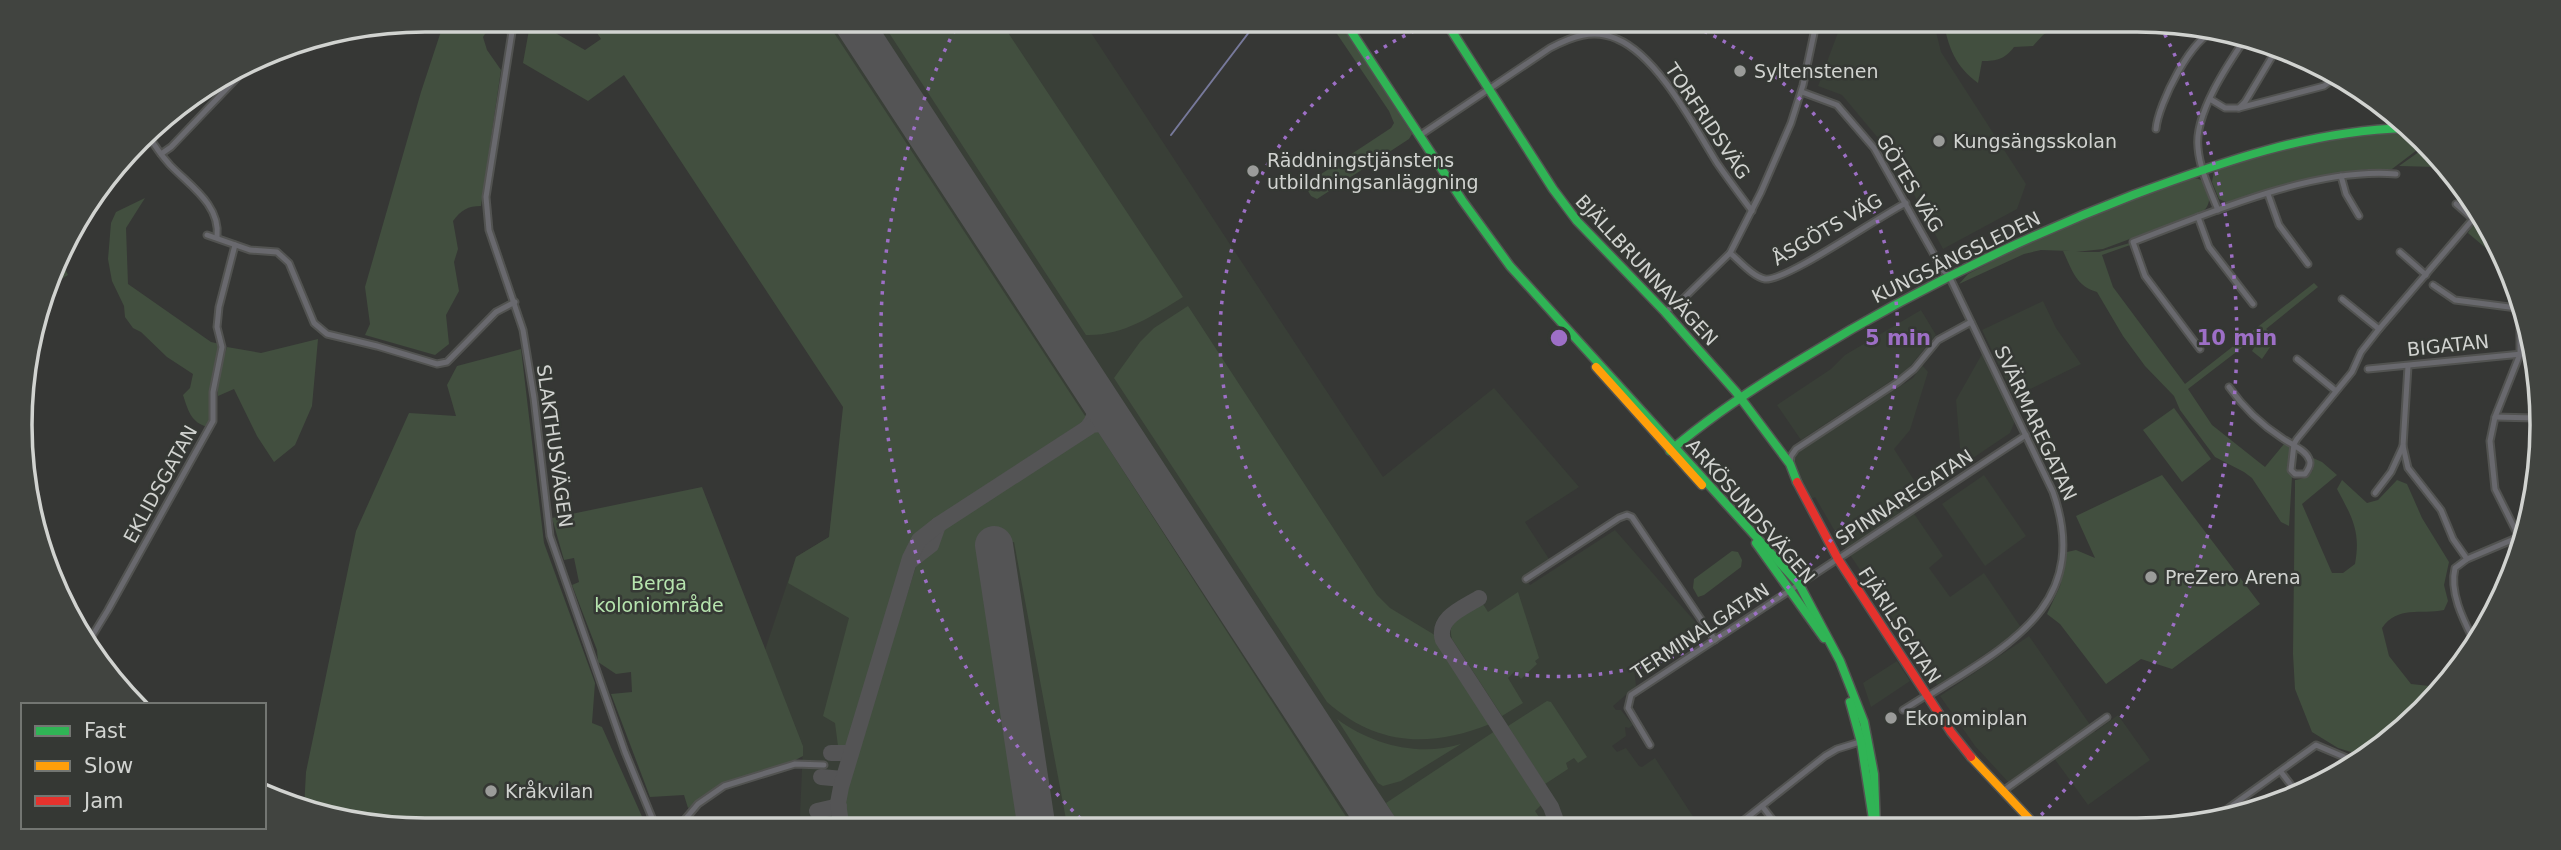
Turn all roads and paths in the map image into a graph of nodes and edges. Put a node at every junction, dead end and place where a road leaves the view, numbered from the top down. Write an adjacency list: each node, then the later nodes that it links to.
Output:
1 (1351, 32): 16 (main road, ARKÖSUNDSVÄGEN)
2 (1453, 32): 10 (main road, BJÄLLBRUNNAVÄGEN)
3 (1814, 32): 11 (street)
4 (512, 34): 41 (street, SLAKTHUSVÄGEN)
5 (2204, 38): 15 (street)
6 (2241, 46): 12 (street)
7 (2273, 56): 13 (street)
8 (234, 81): 18 (street)
9 (2328, 81): 13 (street)
10 (1490, 88): 16 (street, TORFRIDSVÄG); 26 (street, TORFRIDSVÄG); 44 (main road, BJÄLLBRUNNAVÄGEN)
11 (1802, 92): 23 (street, GÖTES VÄG); 26 (street)
12 (2210, 99): 13 (street); 19 (street)
13 (2239, 108)
14 (2394, 128): 19 (main road, KUNGSÄNGSLEDEN)
15 (2156, 129)
16 (1419, 136): 62 (main road, ARKÖSUNDSVÄGEN)
17 (153, 142): 18 (street)
18 (161, 155): 32 (street)
19 (2202, 170): 25 (street); 38 (main road, KUNGSÄNGSLEDEN)
20 (2396, 174): 21 (street)
21 (2341, 176): 22 (street); 27 (street)
22 (2268, 194): 25 (street); 36 (street)
23 (1906, 203): 35 (street, ÅSGÖTS VÄG); 38 (street, GÖTES VÄG)
24 (2456, 204): 28 (street)
25 (2218, 210): 29 (street)
26 (1752, 211): 35 (street)
27 (2359, 216)
28 (2469, 216)
29 (2198, 217): 42 (street); 48 (street)
30 (2472, 220): 37 (street)
31 (207, 235): 32 (street)
32 (217, 237): 33 (street)
33 (235, 245): 41 (street); 72 (street, EKLIDSGATAN)
34 (2400, 252): 37 (street)
35 (1730, 253): 44 (street)
36 (2308, 264)
37 (2426, 275): 46 (street)
38 (1949, 276): 45 (street, SVÄRMAREGATAN); 56 (main road, KUNGSÄNGSLEDEN)
39 (2433, 285): 43 (street)
40 (2342, 299): 46 (street)
41 (514, 302): 86 (street, SLAKTHUSVÄGEN)
42 (2253, 304)
43 (2511, 307)
44 (1665, 312): 56 (main road, BJÄLLBRUNNAVÄGEN)
45 (1971, 322): 59 (street, SVÄRMAREGATAN); 63 (street)
46 (2379, 329): 55 (street)
47 (2519, 337): 49 (street)
48 (2200, 349)
49 (2519, 354): 50 (street, BIGATAN); 52 (street, BIGATAN); 57 (street)
50 (2523, 354)
51 (2297, 359): 55 (street)
52 (2408, 366): 53 (street, BIGATAN); 61 (street)
53 (2368, 369)
54 (2229, 387): 60 (street)
55 (2336, 391): 60 (street)
56 (1741, 398): 62 (main road, KUNGSÄNGSLEDEN); 63 (main road, FJÄRILSGATAN)
57 (2496, 417): 58 (street); 65 (street)
58 (2530, 418)
59 (2026, 435): 67 (street, SPINNAREGATAN); 74 (street, SVÄRMAREGATAN)
60 (2294, 444): 60 (street)
61 (2403, 446): 64 (street); 68 (street)
62 (1672, 449): 70 (main road, ARKÖSUNDSVÄGEN)
63 (1790, 464): 67 (main road, FJÄRILSGATAN)
64 (2375, 493)
65 (2515, 529)
66 (2511, 543): 68 (street)
67 (1839, 559): 70 (street, SPINNAREGATAN); 74 (main road, FJÄRILSGATAN)
68 (2467, 559): 71 (street)
69 (1526, 579): 73 (street)
70 (1795, 587): 73 (street, TERMINALGATAN); 77 (main road, ARKÖSUNDSVÄGEN)
71 (2470, 633)
72 (93, 635)
73 (1715, 640): 78 (street, TERMINALGATAN)
74 (1928, 696): 75 (street, SVÄRMAREGATAN); 83 (main road, FJÄRILSGATAN)
75 (1903, 710)
76 (2107, 717): 83 (street)
77 (1865, 741): 84 (street); 90 (main road, ARKÖSUNDSVÄGEN)
78 (1650, 745)
79 (2346, 757): 81 (street)
80 (824, 765): 87 (street)
81 (2281, 772): 82 (street); 85 (street)
82 (2292, 787)
83 (2003, 792): 91 (main road, FJÄRILSGATAN)
84 (1762, 806): 88 (street); 89 (street)
85 (2231, 807)
86 (652, 818)
87 (686, 818)
88 (1747, 818)
89 (1771, 818)
90 (1875, 818)
91 (2028, 818)

